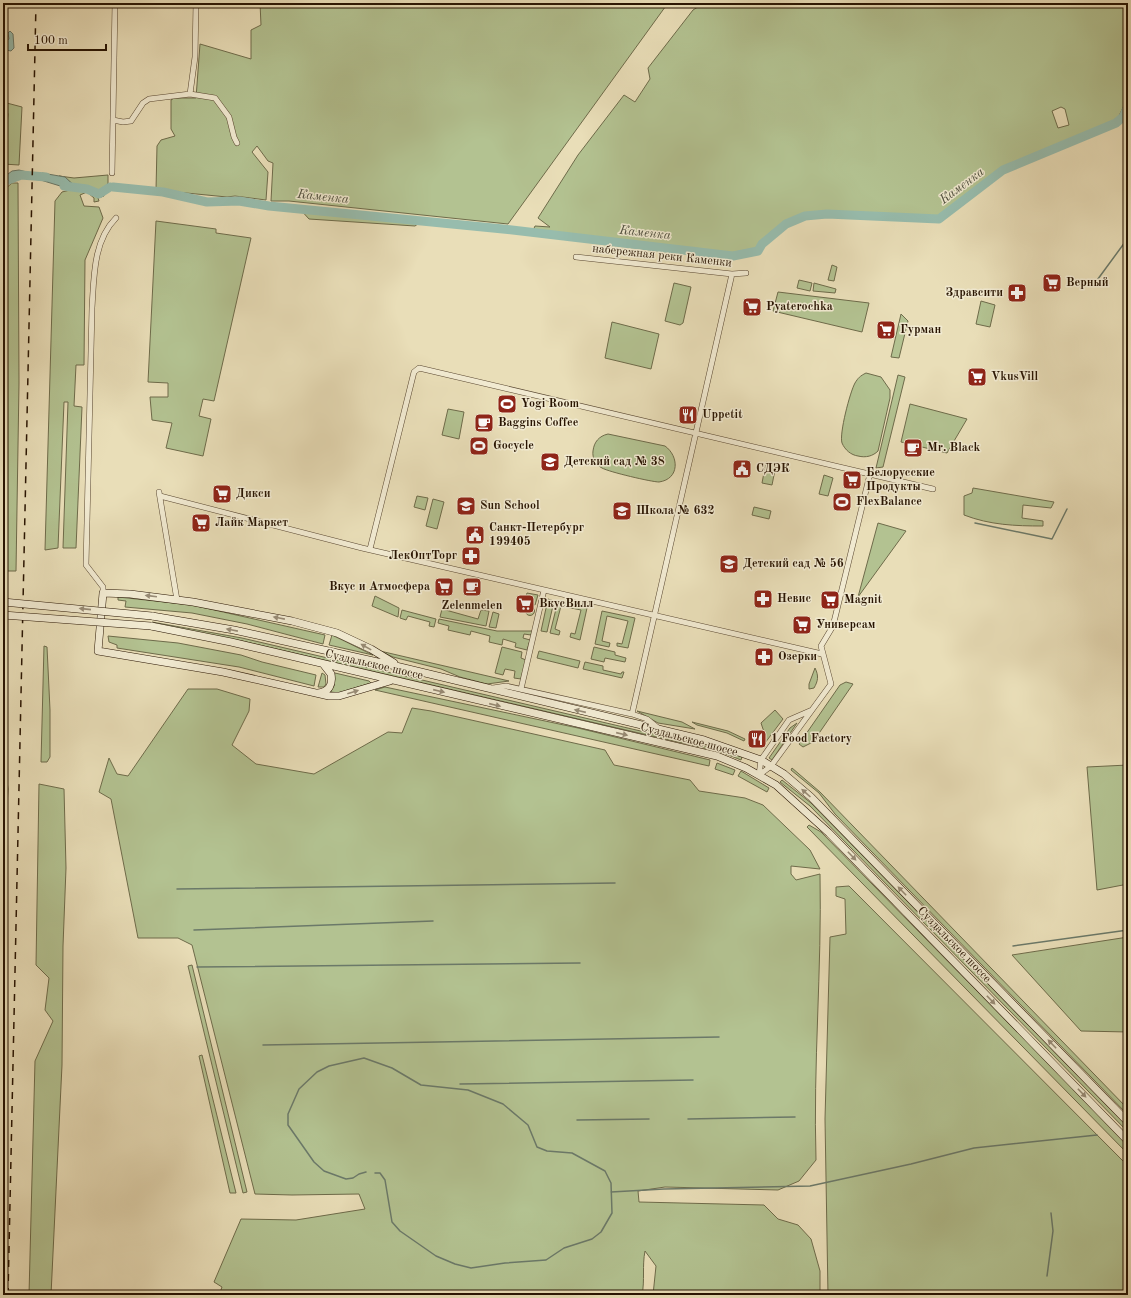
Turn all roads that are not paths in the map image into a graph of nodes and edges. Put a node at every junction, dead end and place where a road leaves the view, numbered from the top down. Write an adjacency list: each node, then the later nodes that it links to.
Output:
1 (115, 3): 4 (street)
2 (196, 3): 3 (street)
3 (190, 94): 4 (street); 5 (street)
4 (113, 120): 6 (street)
5 (238, 143)
6 (112, 173)
7 (116, 218): 16 (street)
8 (576, 256): 10 (street, набережная реки Каменки)
9 (746, 273): 10 (street, набережная реки Каменки)
10 (732, 274): 11 (street)
11 (696, 434): 12 (street); 14 (street); 20 (street)
12 (870, 474): 13 (street); 21 (street)
13 (933, 489)
14 (370, 549): 15 (street); 17 (street)
15 (544, 590): 20 (street); 26 (street)
16 (103, 593): 17 (main road, one-way to 16); 27 (main road)
17 (177, 600): 23 (main road, one-way to 17)
18 (3, 602): 23 (main road, Суздальское шоссе, one-way to 18, bridge)
19 (3, 614): 22 (main road, Суздальское шоссе, bridge)
20 (655, 616): 21 (street); 29 (street)
21 (822, 654): 28 (street)
22 (323, 664): 24 (main road, Суздальское шоссе); 27 (main road)
23 (400, 667): 25 (main road, Суздальское шоссе)
24 (392, 681): 27 (main road, one-way to 24); 33 (main road, Суздальское шоссе, one-way to 33)
25 (487, 689): 26 (street); 30 (main road, Суздальское шоссе, one-way to 25)
26 (521, 689): 29 (street)
27 (315, 693)
28 (813, 710): 31 (street); 32 (street)
29 (632, 714): 30 (street)
30 (662, 731): 31 (main road, Суздальское шоссе)
31 (761, 760): 32 (main road, Суздальское шоссе); 33 (street)
32 (771, 766): 33 (street); 34 (main road, Суздальское шоссе, one-way to 32)
33 (759, 775): 35 (main road, Суздальское шоссе, one-way to 35)
34 (1128, 1122)
35 (1128, 1141)

